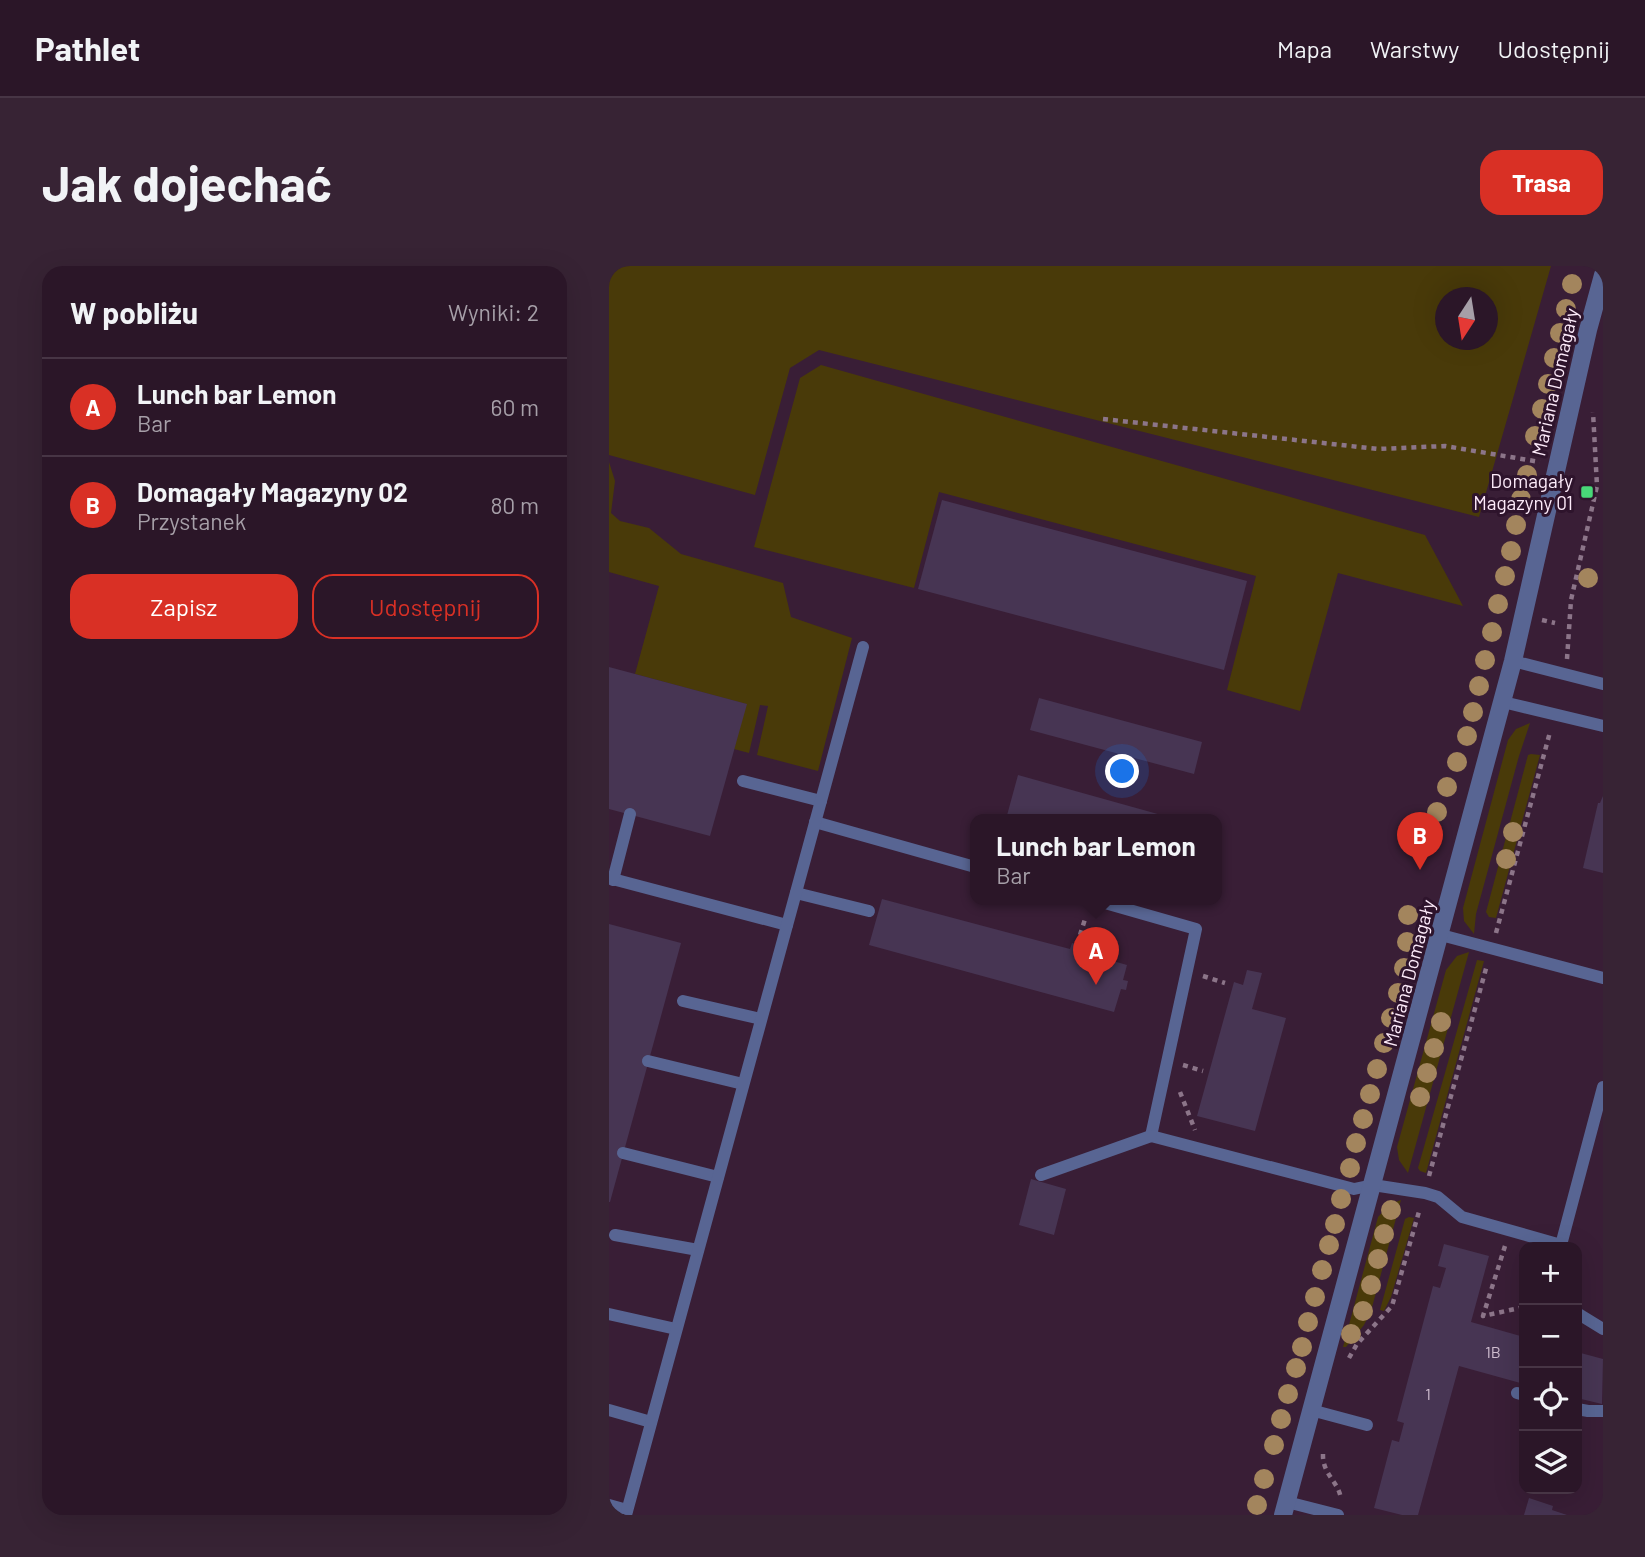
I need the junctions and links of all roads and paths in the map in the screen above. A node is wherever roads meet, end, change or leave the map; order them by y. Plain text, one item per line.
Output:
1 (1603, 275) edge
2 (1103, 419) dead end
3 (1593, 439) dead end
4 (1557, 466) junction
5 (863, 647) dead end
6 (1513, 661) junction
7 (1566, 663) dead end
8 (1603, 684) edge
9 (1503, 702) junction
10 (1552, 726) dead end
11 (1603, 726) edge
12 (743, 781) dead end
13 (821, 801) junction
14 (630, 814) dead end
15 (815, 822) junction
16 (970, 866) edge
17 (611, 879) edge
18 (796, 893) junction
19 (1112, 905) edge
20 (869, 911) dead end
21 (787, 926) junction
22 (1441, 935) junction
23 (1494, 942) dead end
24 (1490, 955) dead end
25 (1603, 978) edge
26 (683, 1001) dead end
27 (761, 1020) junction
28 (648, 1061) dead end
29 (1167, 1061) junction
30 (1203, 1071) dead end
31 (743, 1084) junction
32 (1603, 1087) edge
33 (1151, 1136) junction
34 (1203, 1150) junction
35 (623, 1153) dead end
36 (1041, 1175) dead end
37 (718, 1177) junction
38 (1427, 1182) dead end
39 (1373, 1185) junction
40 (1422, 1203) dead end
41 (1510, 1231) junction
42 (615, 1235) dead end
43 (1547, 1242) edge
44 (1562, 1242) edge
45 (698, 1250) junction
46 (1519, 1308) edge
47 (609, 1314) edge
48 (1582, 1316) edge
49 (1371, 1327) dead end
50 (676, 1329) junction
51 (1603, 1329) edge
52 (609, 1410) edge
53 (1311, 1410) junction
54 (1582, 1410) edge
55 (1603, 1411) edge
56 (651, 1422) junction
57 (1367, 1425) dead end
58 (1329, 1478) dead end
59 (609, 1505) edge
60 (1285, 1508) edge
61 (1339, 1510) edge
62 (626, 1512) edge

1 - 4 street, Mariana Domagały
2 - 4 path
3 - 7 path
4 - 6 street, Mariana Domagały
5 - 13 lane
6 - 8 lane
6 - 9 street, Mariana Domagały
9 - 11 lane
9 - 22 street, Mariana Domagały
10 - 23 path
12 - 13 lane
13 - 15 lane
14 - 17 lane
15 - 16 lane
15 - 18 lane
17 - 21 lane
18 - 20 lane
18 - 21 lane
19 - 29 lane
21 - 27 lane
22 - 25 lane
22 - 39 street, Mariana Domagały
24 - 38 path
26 - 27 lane
27 - 31 lane
28 - 31 lane
29 - 30 path
29 - 33 lane
29 - 34 path
31 - 37 lane
32 - 44 lane
33 - 34 lane
33 - 36 lane
34 - 39 lane
35 - 37 lane
37 - 45 lane
39 - 41 lane
39 - 53 street, Mariana Domagały
40 - 49 path
41 - 43 lane
41 - 46 path
42 - 45 lane
45 - 50 lane
47 - 50 lane
48 - 51 lane
50 - 56 lane
52 - 56 lane
53 - 57 lane
53 - 60 street, Mariana Domagały
54 - 55 lane
56 - 62 lane
58 - 61 path
59 - 62 lane
60 - 61 lane

